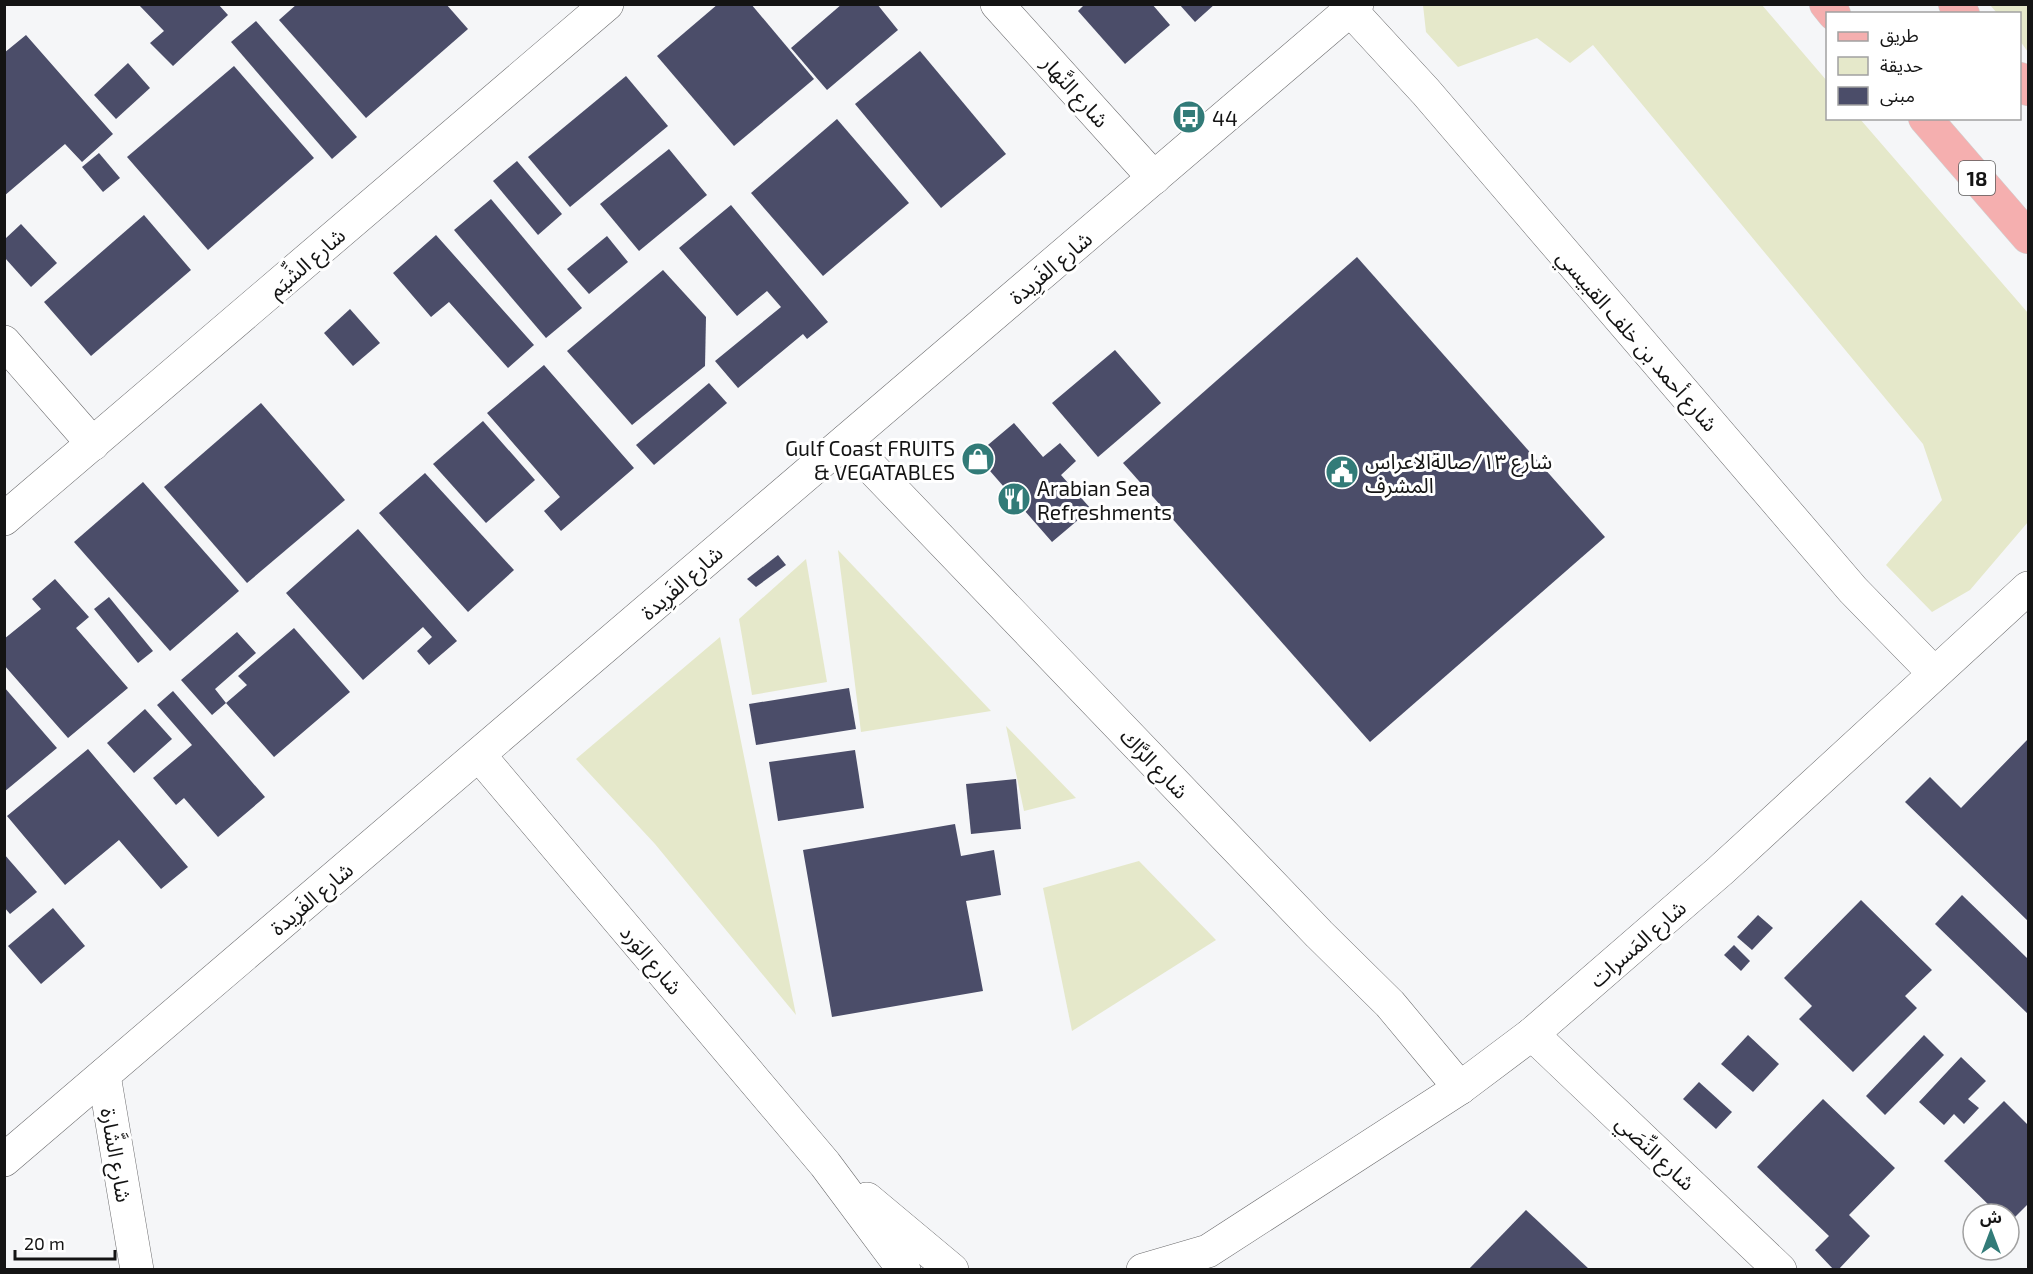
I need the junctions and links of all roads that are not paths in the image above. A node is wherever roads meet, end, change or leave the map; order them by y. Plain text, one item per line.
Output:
1 (607, 4) edge
2 (997, 4) edge
3 (1351, 6) edge
4 (1927, 120) edge
5 (1154, 178) junction
6 (2028, 237) edge
7 (4, 342) edge
8 (846, 441) junction
9 (93, 444) junction
10 (4, 519) edge
11 (2028, 588) edge
12 (1934, 673) junction
13 (479, 754) junction
14 (1532, 1034) junction
15 (104, 1075) junction
16 (1460, 1088) junction
17 (4, 1160) edge
18 (825, 1164) junction
19 (1200, 1260) edge
20 (137, 1269) edge
21 (904, 1269) edge
22 (952, 1269) edge
23 (1143, 1269) edge
24 (1780, 1269) edge

1 - 9 street, شارع الشِّيَم
2 - 5 street, شارع النَّهار
3 - 5 street, شارع الفَرِيدة
3 - 12 street, شارع أحمد بن خلف القبيسي
4 - 6 main road, 18
5 - 8 street, شارع الفَرِيدة
7 - 9 street
8 - 13 street, شارع الفَرِيدة
8 - 16 street, شارع الرَّاك
9 - 10 street, شارع الشِّيَم
11 - 12 street, شارع المَسرات
12 - 14 street, شارع المَسرات
13 - 15 street, شارع الفَرِيدة
13 - 18 street, شارع الوَرد
14 - 16 street, شارع المَسرات
14 - 24 street, شارع النِّصَي
15 - 17 street, شارع الفَرِيدة
15 - 20 street, شارع الشَّارة
16 - 19 street, شارع المَسرات
18 - 21 street, شارع الوَرد
18 - 22 street, شارع الوَرد
19 - 23 street, شارع المَسرات

